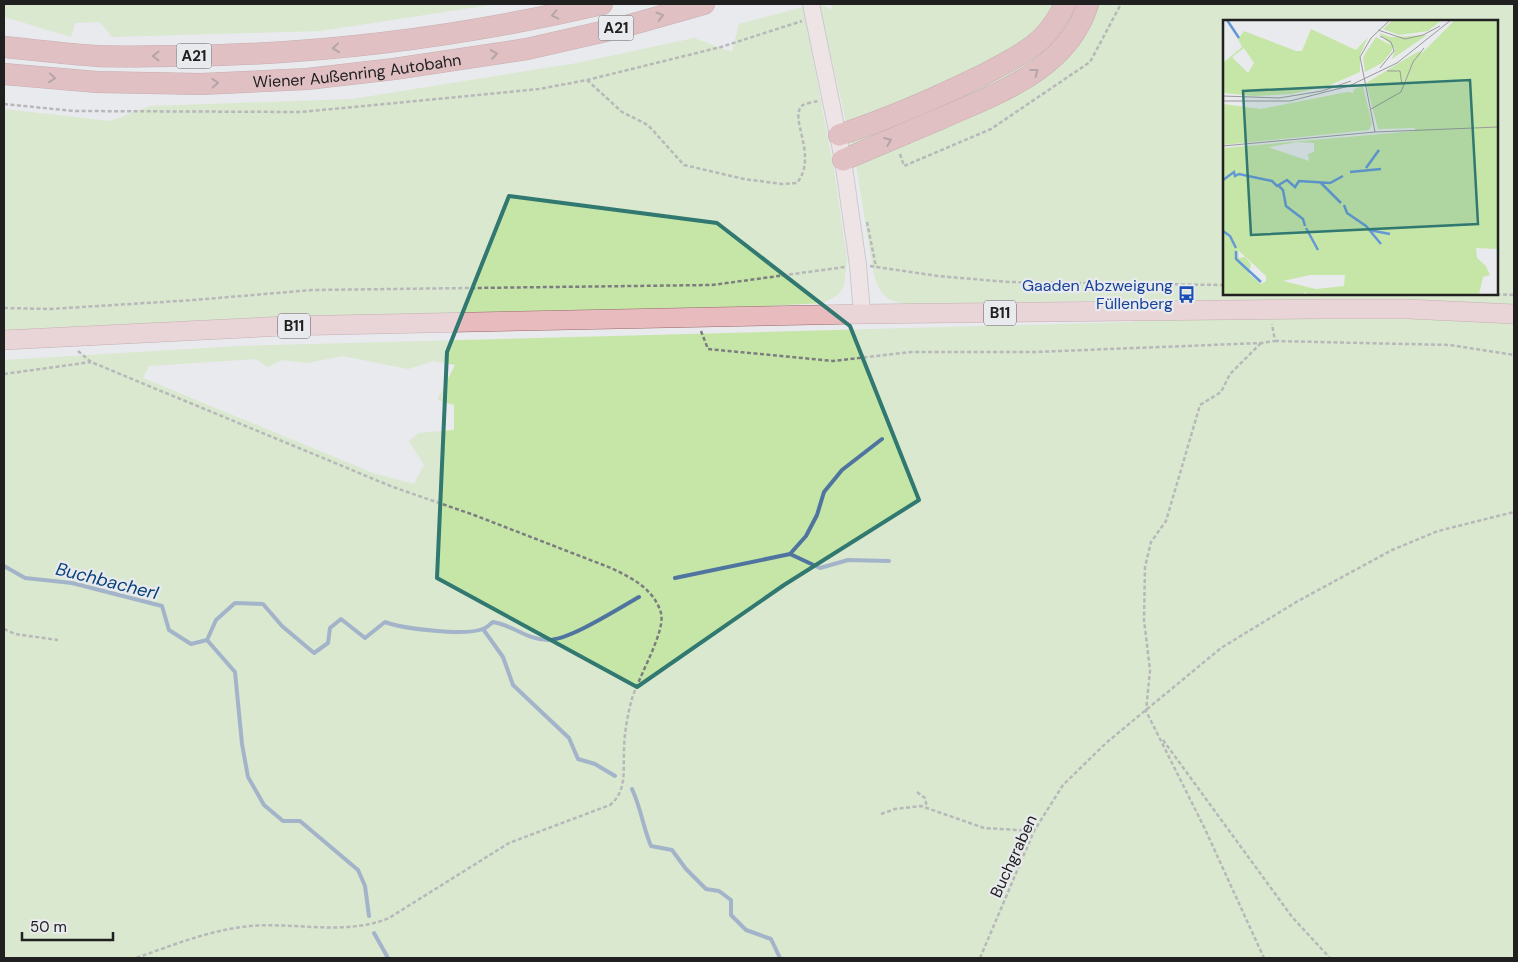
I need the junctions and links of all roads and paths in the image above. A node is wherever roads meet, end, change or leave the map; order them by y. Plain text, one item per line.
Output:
1 (602, 4) edge
2 (704, 4) edge
3 (1065, 4) edge
4 (1088, 4) edge
5 (1121, 4) edge
6 (812, 11) edge
7 (4, 47) edge
8 (4, 74) edge
9 (587, 80) junction
10 (829, 97) junction
11 (4, 104) edge
12 (838, 135) junction
13 (899, 153) dead end
14 (843, 160) junction
15 (867, 220) dead end
16 (858, 265) junction
17 (876, 267) junction
18 (1223, 285) edge
19 (1498, 294) edge
20 (1514, 295) edge
21 (4, 308) edge
22 (1270, 310) junction
23 (862, 314) junction
24 (1514, 314) edge
25 (698, 318) junction
26 (72, 336) junction
27 (4, 340) edge
28 (1275, 341) junction
29 (1261, 343) junction
30 (1514, 355) edge
31 (91, 362) junction
32 (4, 374) edge
33 (1514, 512) edge
34 (4, 629) edge
35 (58, 640) dead end
36 (1146, 711) junction
37 (1157, 733) junction
38 (917, 792) dead end
39 (927, 808) junction
40 (881, 814) dead end
41 (1034, 831) junction
42 (136, 958) edge
43 (980, 958) edge
44 (1264, 958) edge
45 (1330, 958) edge

1 -> 7 highway, Wiener Außenring Autobahn / A21
8 -> 2 highway, Wiener Außenring Autobahn / A21
3 - 12 highway
14 -> 4 highway
5 - 13 path
6 - 9 path
6 - 10 main road
9 - 10 path
9 - 11 path
10 - 12 main road
12 - 14 main road
14 - 16 main road
15 - 17 path
16 - 17 path
16 - 21 path
16 - 23 main road
17 - 18 path
19 - 20 path
22 - 23 main road, B11
22 - 24 main road, B11
22 - 28 path
23 - 25 main road, B11
25 - 26 main road, B11
25 - 29 path
26 - 27 main road, B11
26 - 31 path
28 - 29 path
28 - 30 path
29 - 36 path
31 - 32 path
31 - 42 path
33 - 36 path, Buchgraben
34 - 35 path
36 - 37 path
36 - 41 path, Buchgraben
37 - 44 path
37 - 45 path
38 - 39 path
39 - 40 path
39 - 41 path
41 - 43 path, Buchgraben

